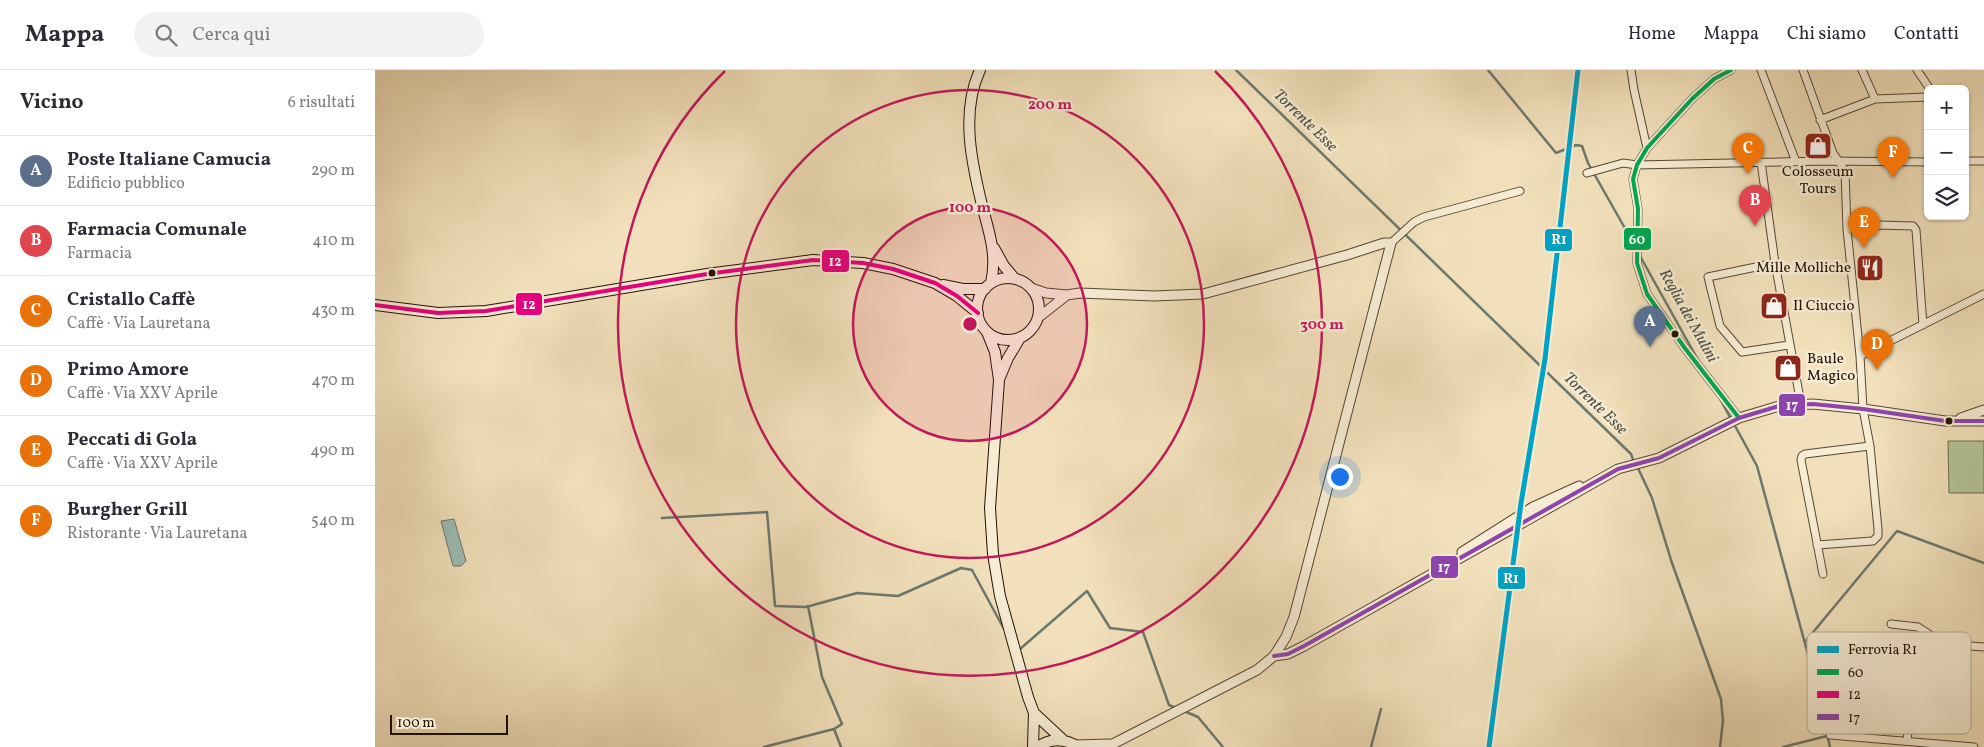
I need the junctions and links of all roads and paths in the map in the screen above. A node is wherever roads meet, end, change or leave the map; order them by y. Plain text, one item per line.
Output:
1 (980, 70) edge
2 (1631, 70) edge
3 (1731, 70) edge
4 (1761, 70) edge
5 (1803, 70) edge
6 (1862, 70) edge
7 (1917, 70) edge
8 (1927, 85) edge
9 (1924, 97) edge
10 (1875, 99) junction
11 (1820, 120) junction
12 (1647, 148) junction
13 (1969, 161) edge
14 (1984, 161) edge
15 (1761, 162) junction
16 (1796, 162) junction
17 (1839, 162) junction
18 (1924, 162) edge
19 (1637, 165) junction
20 (1587, 173) dead end
21 (1520, 191) dead end
22 (1847, 229) junction
23 (1394, 241) junction
24 (992, 245) junction
25 (1775, 263) junction
26 (1015, 279) junction
27 (935, 283) junction
28 (988, 286) junction
29 (1031, 288) junction
30 (1984, 294) edge
31 (1067, 295) junction
32 (375, 304) edge
33 (978, 313) junction
34 (1039, 317) junction
35 (1923, 325) junction
36 (987, 332) junction
37 (1020, 338) junction
38 (1789, 345) junction
39 (1860, 356) junction
40 (999, 380) junction
41 (1801, 404) junction
42 (1863, 409) junction
43 (1984, 410) edge
44 (1739, 418) junction
45 (1945, 421) junction
46 (1984, 421) edge
47 (1870, 446) junction
48 (1817, 545) junction
49 (1823, 574) dead end
50 (1891, 624) dead end
51 (1926, 632) edge
52 (1286, 637) junction
53 (1304, 646) junction
54 (1971, 646) edge
55 (1984, 647) edge
56 (1274, 656) junction
57 (1034, 713) junction
58 (1830, 734) dead end
59 (1908, 734) edge
60 (1063, 740) junction
61 (1907, 741) junction
62 (1077, 746) edge
63 (1108, 746) edge
64 (1033, 747) edge
65 (1038, 747) edge
66 (1974, 747) edge

1 - 24 main road
2 - 12 street
3 - 12 street
4 - 16 street
5 - 11 street
6 - 10 street
7 - 8 street
9 - 10 street
10 - 11 street
11 - 17 street
12 - 19 street
13 - 14 street
15 - 16 street
15 - 19 street
15 - 25 street
16 - 17 street
17 - 18 street
17 - 22 street
19 - 20 street
19 - 44 street
21 - 23 street
22 - 35 street
22 - 39 street
23 - 31 street
23 - 52 street
24 - 26 main road
24 - 28 main road
25 - 38 street
25 - 38 street
26 - 28 main road
26 - 29 main road
27 - 28 main road
27 - 32 main road
27 - 33 main road
28 - 33 main road
29 - 31 street
29 - 34 main road
30 - 35 street
31 - 34 street
33 - 36 main road
34 - 37 main road
35 - 39 street
36 - 37 main road
36 - 40 main road
37 - 40 main road
38 - 41 street
39 - 42 street
40 - 57 main road
41 - 42 street
41 - 44 street
42 - 45 street
42 - 47 street
43 - 45 street
44 - 53 street
45 - 46 street
47 - 48 street
47 - 48 street
48 - 49 street
50 - 51 street
52 - 53 street
52 - 56 street
53 - 56 street
54 - 55 street
56 - 63 street
57 - 60 main road
57 - 64 main road
58 - 61 street
59 - 61 street
60 - 62 main road
60 - 65 main road
61 - 66 street
62 - 63 street

